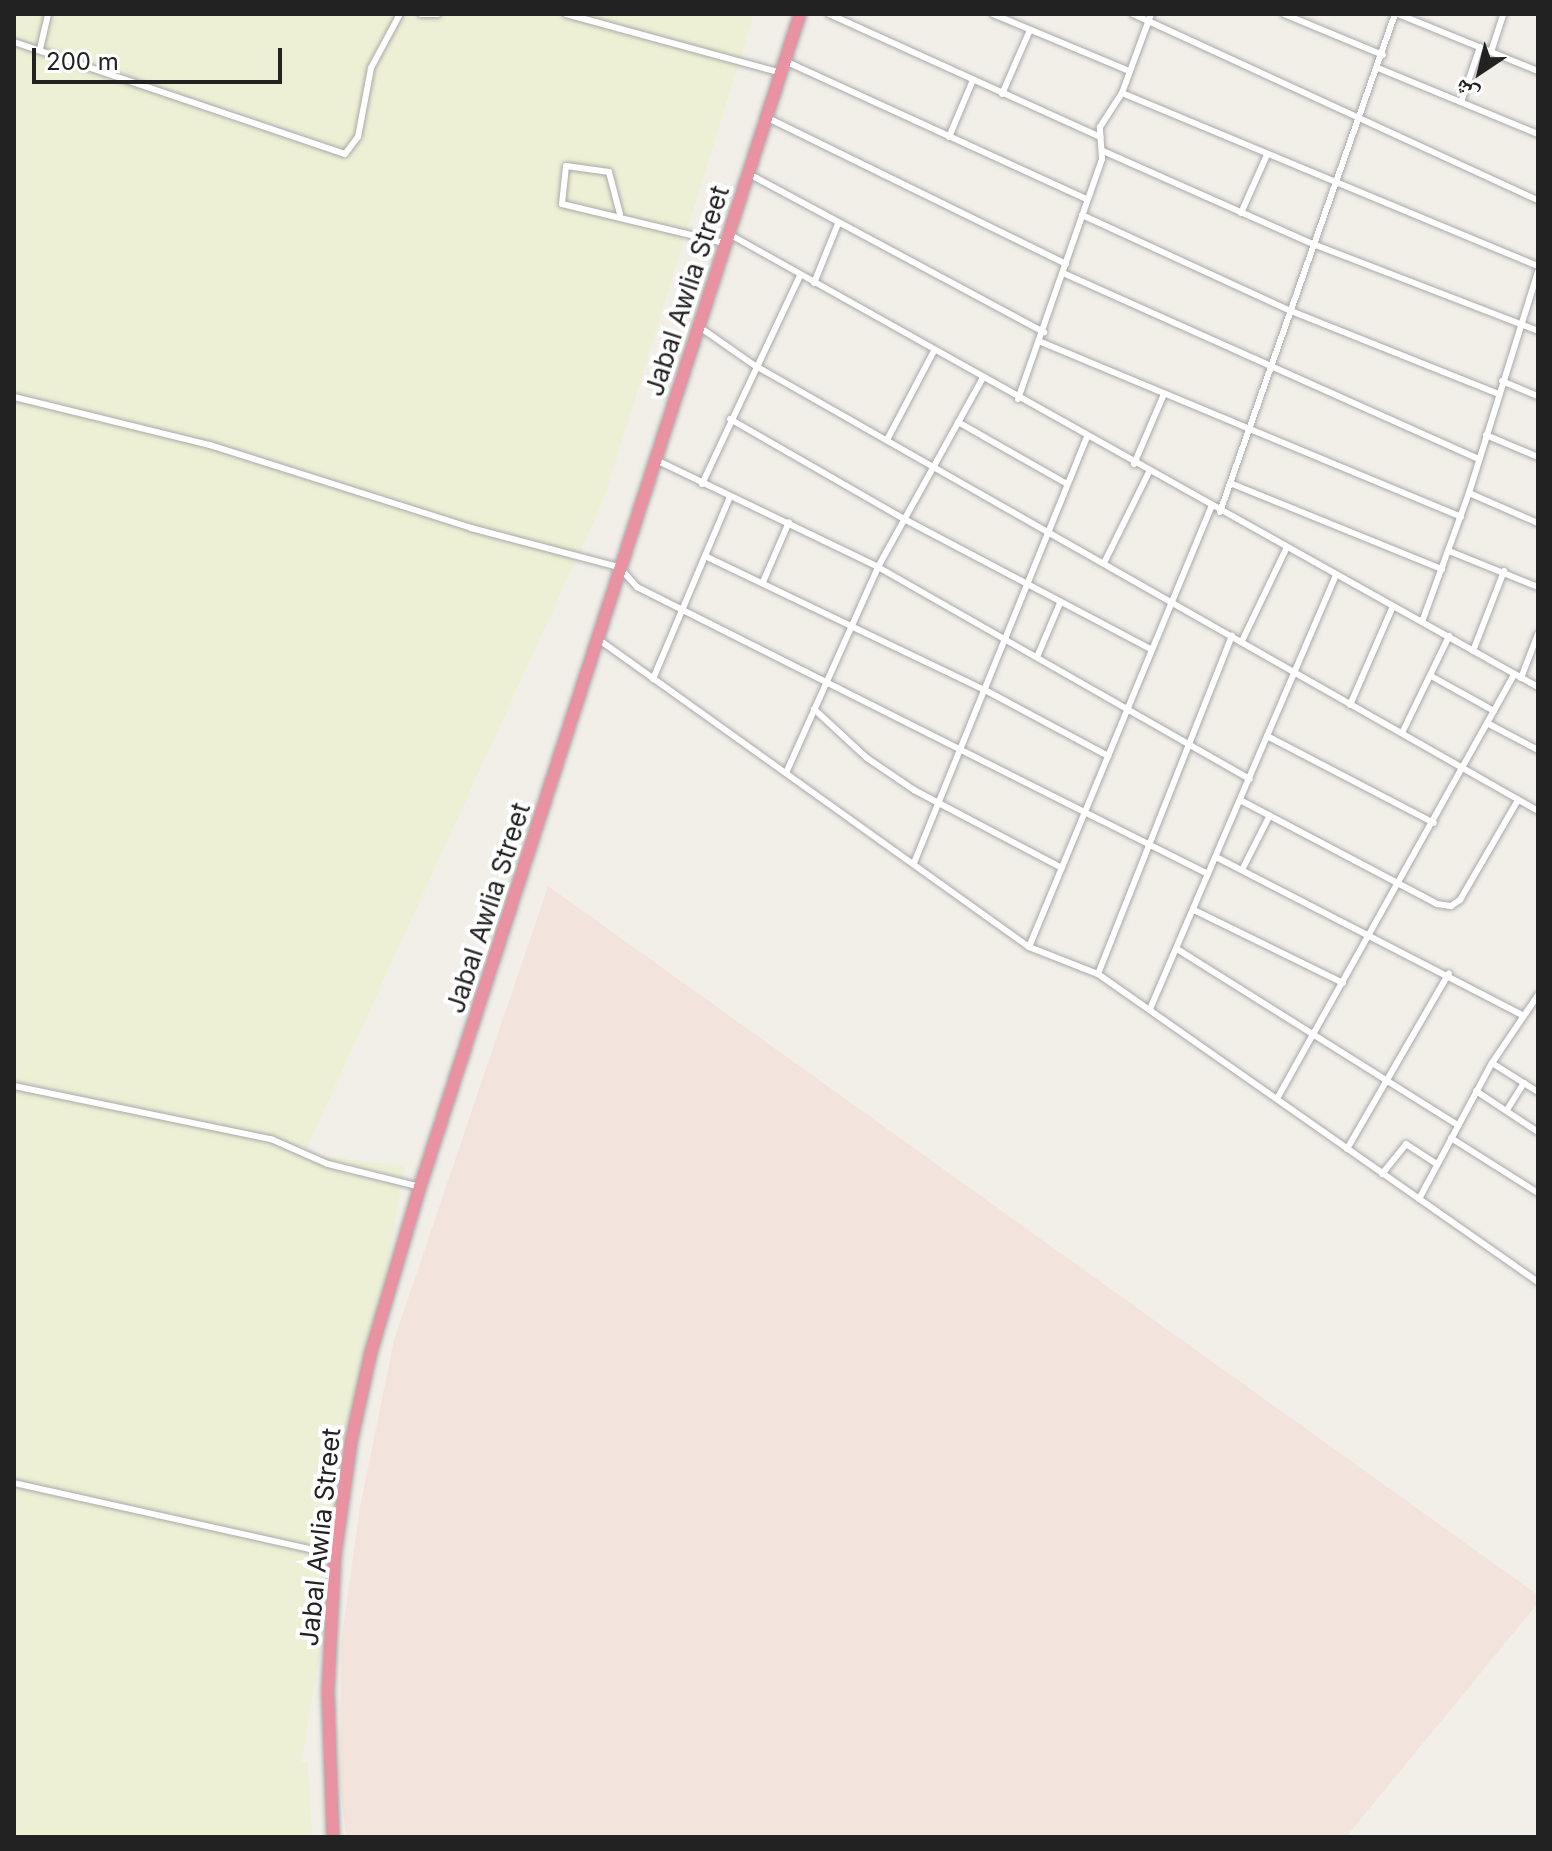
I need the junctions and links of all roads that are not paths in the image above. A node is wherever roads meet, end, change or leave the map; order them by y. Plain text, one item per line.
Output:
1 (48, 14) edge
2 (400, 14) edge
3 (421, 14) edge
4 (438, 14) edge
5 (566, 14) edge
6 (800, 14) edge
7 (829, 14) edge
8 (993, 14) edge
9 (1133, 14) edge
10 (1284, 14) edge
11 (1397, 14) edge
12 (1503, 14) edge
13 (1150, 18) edge
14 (1030, 30) junction
15 (14, 42) edge
16 (1480, 47) junction
17 (40, 49) junction
18 (1491, 52) junction
19 (1383, 55) junction
20 (783, 67) junction
21 (1378, 68) junction
22 (1129, 71) junction
23 (1538, 71) edge
24 (973, 80) junction
25 (1122, 93) junction
26 (1002, 94) junction
27 (1461, 102) junction
28 (767, 117) junction
29 (1360, 121) junction
30 (1538, 134) edge
31 (949, 137) junction
32 (1100, 137) junction
33 (1103, 151) junction
34 (1267, 155) junction
35 (749, 174) junction
36 (1336, 184) junction
37 (1087, 199) junction
38 (1538, 200) edge
39 (1241, 213) junction
40 (620, 214) junction
41 (1082, 215) junction
42 (838, 224) junction
43 (727, 239) junction
44 (1313, 244) junction
45 (1066, 264) junction
46 (1538, 268) edge
47 (1063, 273) junction
48 (800, 276) junction
49 (814, 283) junction
50 (1291, 311) junction
51 (1521, 325) junction
52 (698, 326) junction
53 (1538, 331) edge
54 (1044, 332) junction
55 (1041, 342) junction
56 (934, 351) junction
57 (754, 365) junction
58 (1273, 366) junction
59 (982, 379) junction
60 (1502, 381) junction
61 (1164, 394) junction
62 (1498, 394) junction
63 (1538, 396) edge
64 (14, 397) edge
65 (1018, 399) junction
66 (730, 419) junction
67 (958, 422) junction
68 (1249, 431) junction
69 (1486, 435) junction
70 (1087, 438) junction
71 (887, 440) junction
72 (1538, 457) edge
73 (654, 459) junction
74 (1479, 459) junction
75 (1134, 464) junction
76 (933, 466) junction
77 (1149, 472) junction
78 (1230, 483) junction
79 (702, 484) junction
80 (1067, 484) junction
81 (1469, 493) junction
82 (730, 497) junction
83 (1211, 507) junction
84 (1220, 512) junction
85 (1461, 517) junction
86 (904, 519) junction
87 (789, 522) junction
88 (1538, 523) edge
89 (1048, 532) junction
90 (1286, 549) junction
91 (1449, 551) junction
92 (707, 557) junction
93 (1104, 563) junction
94 (619, 567) junction
95 (878, 567) junction
96 (1442, 569) junction
97 (1504, 571) junction
98 (1336, 576) junction
99 (763, 582) junction
100 (1026, 586) junction
101 (1538, 587) edge
102 (1171, 601) junction
103 (1060, 603) junction
104 (1393, 606) junction
105 (684, 609) junction
106 (1422, 622) junction
107 (851, 624) junction
108 (1538, 634) edge
109 (1232, 636) junction
110 (1449, 636) junction
111 (598, 639) junction
112 (1005, 640) junction
113 (1242, 641) junction
114 (1152, 650) junction
115 (1473, 651) junction
116 (1037, 657) junction
117 (1295, 672) junction
118 (1431, 676) junction
119 (1517, 677) junction
120 (653, 679) junction
121 (826, 679) junction
122 (1538, 687) edge
123 (985, 690) junction
124 (1350, 705) junction
125 (1128, 707) junction
126 (814, 709) junction
127 (1494, 711) junction
128 (1487, 723) junction
129 (1402, 733) junction
130 (1267, 736) junction
131 (961, 746) junction
132 (1189, 747) junction
133 (1538, 750) edge
134 (1108, 756) junction
135 (1462, 767) junction
136 (786, 773) junction
137 (1250, 779) junction
138 (1240, 800) junction
139 (1518, 800) junction
140 (937, 801) junction
141 (1538, 811) edge
142 (1082, 814) junction
143 (1270, 815) junction
144 (1434, 823) junction
145 (1150, 848) junction
146 (1216, 857) junction
147 (914, 863) junction
148 (1062, 868) junction
149 (1243, 868) junction
150 (1208, 874) junction
151 (1402, 883) junction
152 (1194, 910) junction
153 (1372, 934) junction
154 (1029, 947) junction
155 (1177, 949) junction
156 (1449, 973) junction
157 (1098, 974) junction
158 (1343, 983) junction
159 (1538, 995) edge
160 (1150, 1009) junction
161 (1522, 1015) junction
162 (1312, 1038) junction
163 (1492, 1063) junction
164 (1388, 1082) junction
165 (1524, 1083) junction
166 (14, 1086) edge
167 (1476, 1091) junction
168 (1538, 1092) edge
169 (1278, 1097) junction
170 (1507, 1110) junction
171 (1458, 1125) junction
172 (1538, 1132) edge
173 (1451, 1138) junction
174 (1347, 1149) junction
175 (1437, 1164) junction
176 (1382, 1174) junction
177 (420, 1187) junction
178 (1538, 1193) edge
179 (1419, 1199) junction
180 (1538, 1282) edge
181 (14, 1483) edge
182 (335, 1555) junction
183 (333, 1837) edge

1 - 17 street
2 - 17 street
3 - 4 street
5 - 20 street
6 - 20 highway, Jabal Awlia Street
7 - 24 street
8 - 14 street
9 - 13 street
10 - 19 street
11 - 16 street
11 - 19 street
12 - 18 street
13 - 22 street
13 - 29 street
14 - 22 street
14 - 26 street
15 - 17 street
16 - 18 street
16 - 27 street
18 - 23 street
19 - 21 street
20 - 28 highway, Jabal Awlia Street
20 - 31 street
21 - 27 street
21 - 29 street
22 - 25 street
24 - 26 street
24 - 31 street
25 - 32 street
25 - 34 street
26 - 32 street
27 - 30 street
28 - 35 highway, Jabal Awlia Street
28 - 45 street
29 - 36 street
29 - 38 street
31 - 37 street
32 - 33 street
33 - 37 street
33 - 39 street
34 - 36 street
34 - 39 street
35 - 42 street
35 - 43 highway, Jabal Awlia Street
36 - 44 street
36 - 46 street
37 - 41 street
39 - 44 street
40 - 40 street
40 - 43 street
41 - 45 street
41 - 50 street
42 - 49 street
42 - 54 street
43 - 48 street
43 - 52 highway, Jabal Awlia Street
44 - 50 street
44 - 51 street
45 - 47 street
46 - 51 street
47 - 54 street
47 - 58 street
48 - 49 street
48 - 57 street
49 - 56 street
50 - 58 street
50 - 62 street
51 - 53 street
51 - 60 street
52 - 57 street
52 - 73 highway, Jabal Awlia Street
54 - 55 street
55 - 61 street
55 - 65 street
56 - 59 street
56 - 71 street
57 - 66 street
57 - 71 street
58 - 68 street
58 - 74 street
59 - 65 street
59 - 67 street
60 - 62 street
60 - 63 street
61 - 68 street
61 - 75 street
62 - 69 street
64 - 94 street
65 - 70 street
66 - 79 street
66 - 86 street
67 - 76 street
67 - 80 street
68 - 78 street
68 - 85 street
69 - 72 street
69 - 74 street
70 - 75 street
70 - 80 street
71 - 76 street
73 - 79 street
73 - 94 highway, Jabal Awlia Street
74 - 81 street
75 - 77 street
76 - 86 street
76 - 89 street
77 - 83 street
77 - 93 street
78 - 84 street
78 - 96 street
79 - 82 street
80 - 89 street
81 - 85 street
81 - 88 street
82 - 87 street
82 - 92 street
83 - 84 street
83 - 102 street
84 - 90 street
85 - 91 street
86 - 95 street
86 - 100 street
87 - 95 street
87 - 99 street
89 - 93 street
89 - 100 street
90 - 98 street
90 - 113 street
91 - 96 street
91 - 97 street
92 - 99 street
92 - 105 street
93 - 102 street
94 - 105 street
94 - 111 highway, Jabal Awlia Street
95 - 107 street
95 - 112 street
96 - 106 street
97 - 101 street
97 - 115 street
98 - 104 street
98 - 117 street
99 - 107 street
100 - 103 street
100 - 112 street
102 - 109 street
102 - 114 street
103 - 114 street
103 - 116 street
104 - 106 street
104 - 124 street
105 - 120 street
105 - 121 street
106 - 110 street
107 - 121 street
107 - 123 street
108 - 119 street
109 - 113 street
109 - 132 street
110 - 115 street
110 - 118 street
111 - 120 street
111 - 177 highway, Jabal Awlia Street
112 - 116 street
112 - 123 street
113 - 117 street
114 - 125 street
115 - 119 street
116 - 125 street
117 - 124 street
117 - 130 street
118 - 127 street
118 - 129 street
119 - 122 street
119 - 127 street
120 - 136 street
121 - 126 street
121 - 131 street
123 - 131 street
123 - 134 street
124 - 129 street
125 - 132 street
125 - 134 street
126 - 136 street
126 - 140 street
127 - 128 street
128 - 133 street
128 - 135 street
129 - 135 street
130 - 137 street
130 - 144 street
131 - 140 street
131 - 142 street
132 - 137 street
132 - 145 street
134 - 142 street
135 - 139 street
135 - 144 street
136 - 147 street
137 - 138 street
138 - 143 street
138 - 146 street
139 - 141 street
139 - 151 street
140 - 147 street
140 - 148 street
142 - 145 street
142 - 148 street
143 - 149 street
143 - 151 street
144 - 151 street
145 - 150 street
145 - 157 street
146 - 149 street
146 - 150 street
147 - 154 street
148 - 154 street
149 - 153 street
150 - 152 street
151 - 153 street
152 - 155 street
152 - 158 street
153 - 156 street
153 - 158 street
154 - 157 street
155 - 160 street
155 - 162 street
156 - 161 street
156 - 164 street
157 - 160 street
158 - 162 street
159 - 161 street
160 - 169 street
161 - 163 street
162 - 164 street
162 - 169 street
163 - 165 street
163 - 167 street
164 - 171 street
164 - 174 street
165 - 168 street
165 - 170 street
166 - 177 street
167 - 170 street
167 - 171 street
169 - 174 street
170 - 172 street
171 - 173 street
173 - 175 street
173 - 178 street
174 - 176 street
175 - 176 street
175 - 179 street
176 - 179 street
177 - 182 highway, Jabal Awlia Street
179 - 180 street
181 - 182 street
182 - 183 highway, Jabal Awlia Street

